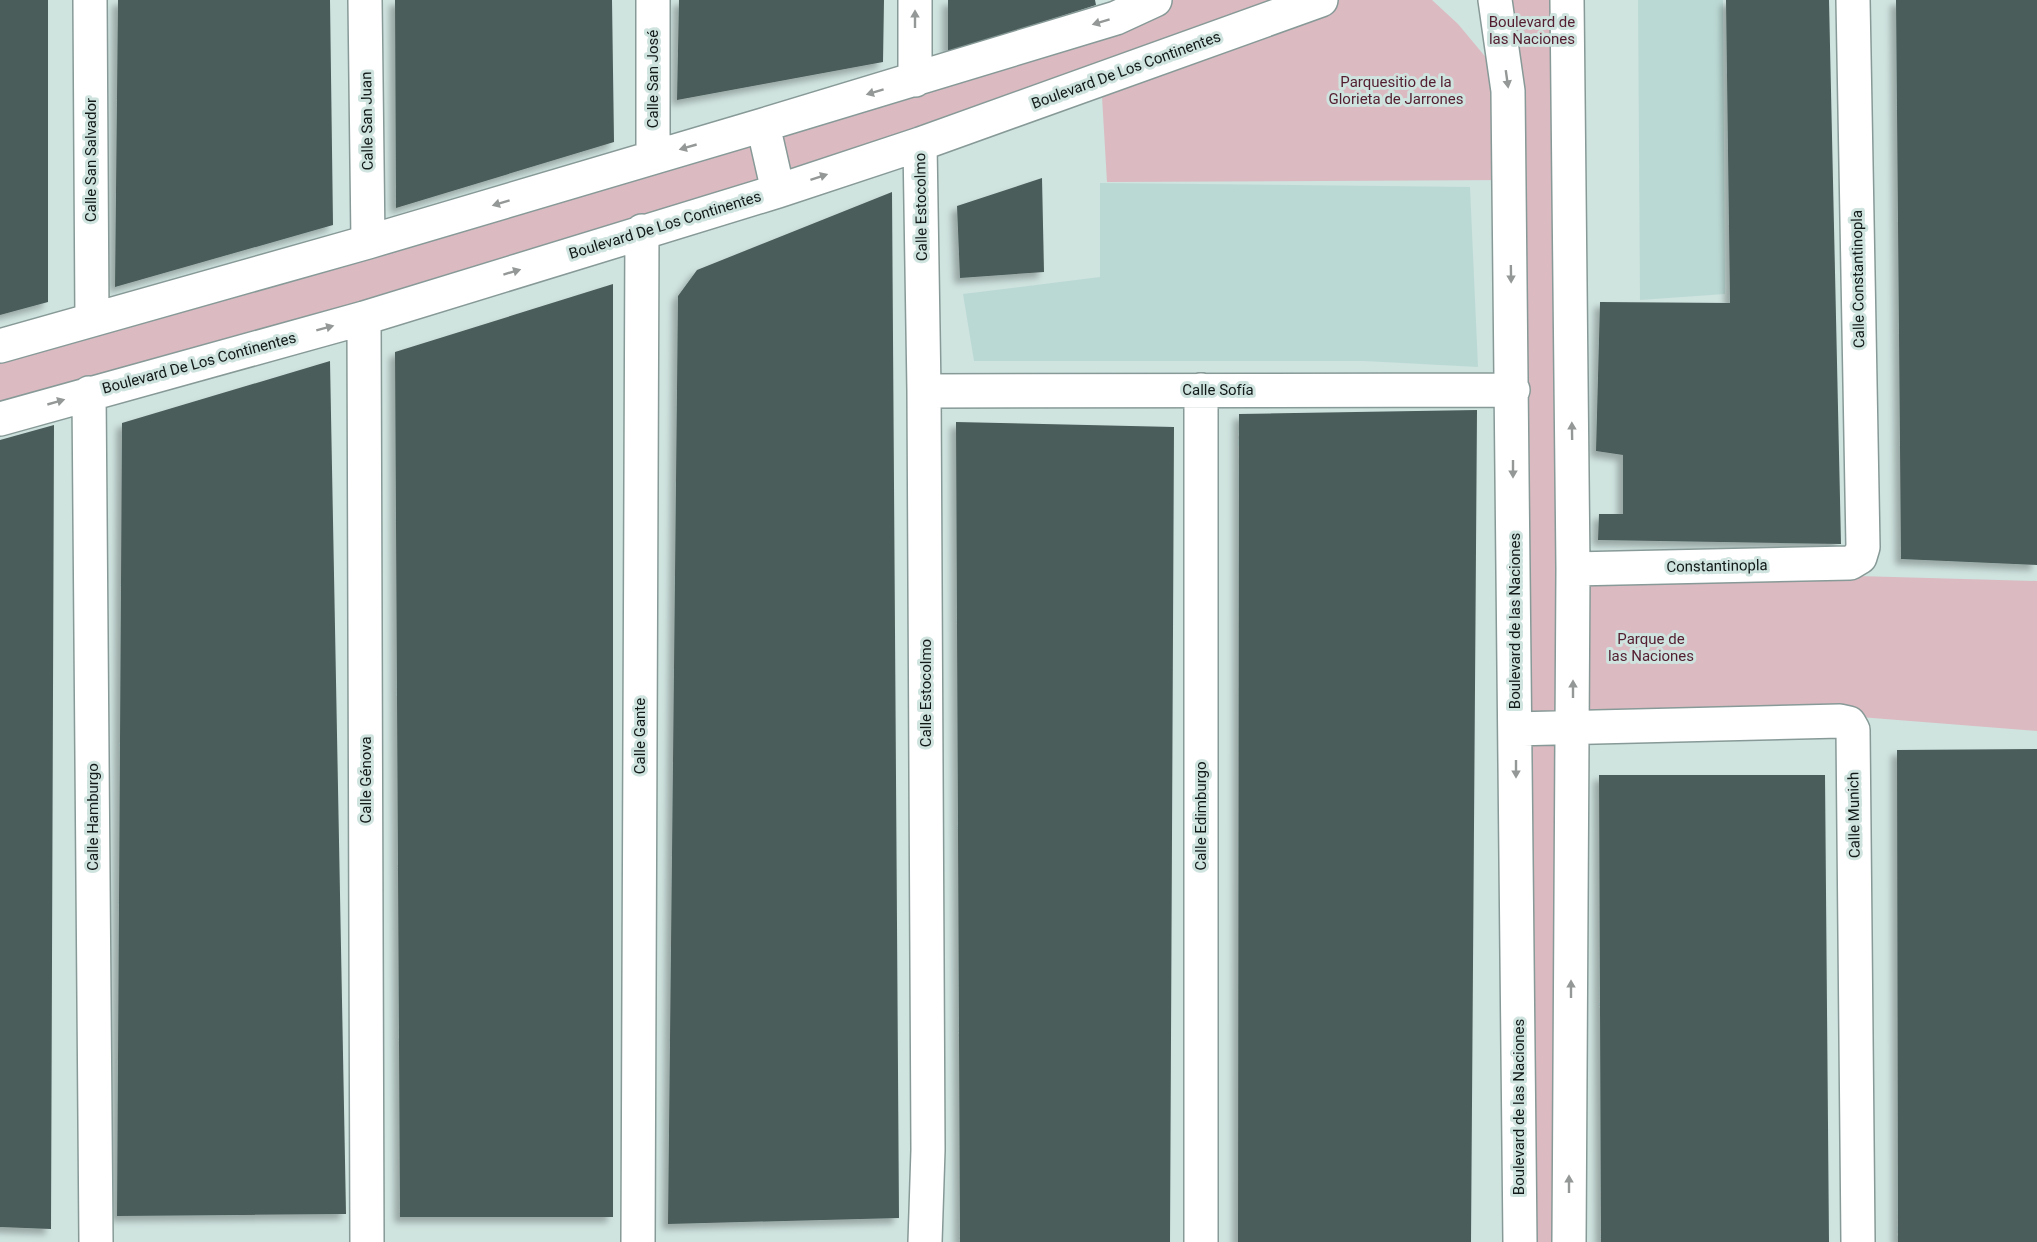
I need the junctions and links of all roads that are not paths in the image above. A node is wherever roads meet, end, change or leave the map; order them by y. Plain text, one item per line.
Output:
1 (90, 0) edge
2 (365, 0) edge
3 (653, 0) edge
4 (915, 0) edge
5 (1155, 0) edge
6 (1321, 0) edge
7 (1495, 0) edge
8 (1567, 0) edge
9 (1853, 0) edge
10 (915, 80) junction
11 (763, 125) junction
12 (920, 144) junction
13 (653, 157) junction
14 (778, 191) junction
15 (642, 231) junction
16 (368, 242) junction
17 (364, 318) junction
18 (92, 320) junction
19 (0, 346) edge
20 (1201, 390) junction
21 (1513, 390) junction
22 (924, 391) junction
23 (89, 393) junction
24 (0, 419) edge
25 (1860, 557) joint
26 (1573, 568) junction
27 (1572, 728) junction
28 (1515, 729) junction
29 (96, 1242) edge
30 (367, 1242) edge
31 (638, 1242) edge
32 (925, 1242) edge
33 (1201, 1242) edge
34 (1520, 1242) edge
35 (1569, 1242) edge
36 (1858, 1242) edge

1 - 18 street, Calle San Salvador
2 - 16 street, Calle San Juan
3 - 13 street, Calle San José
10 -> 4 street
5 -> 10 street
6 - 12 street, Boulevard De Los Continentes
7 -> 21 street, Boulevard de las Naciones
26 -> 8 street
9 - 25 street, Calle Constantinopla
10 -> 11 street
11 -> 13 street
11 - 14 street
14 -> 12 street, Boulevard De Los Continentes
12 - 22 street, Calle Estocolmo
13 -> 16 street
14 - 15 street, Boulevard De Los Continentes
17 -> 15 street, Boulevard De Los Continentes
15 - 31 street, Calle Gante
16 - 18 street
23 -> 17 street, Boulevard De Los Continentes
17 - 30 street, Calle Génova
18 - 19 street
20 - 21 street, Calle Sofía
20 - 22 street, Calle Sofía
20 - 33 street, Calle Edimburgo
21 -> 28 street, Boulevard de las Naciones
22 - 32 street, Calle Estocolmo
24 -> 23 street, Boulevard De Los Continentes
23 - 29 street, Calle Hamburgo
25 - 26 street, Constantinopla
27 -> 26 street
27 - 28 street, Calle Munich
35 -> 27 street
27 - 36 street, Calle Munich
28 -> 34 street, Boulevard de las Naciones

